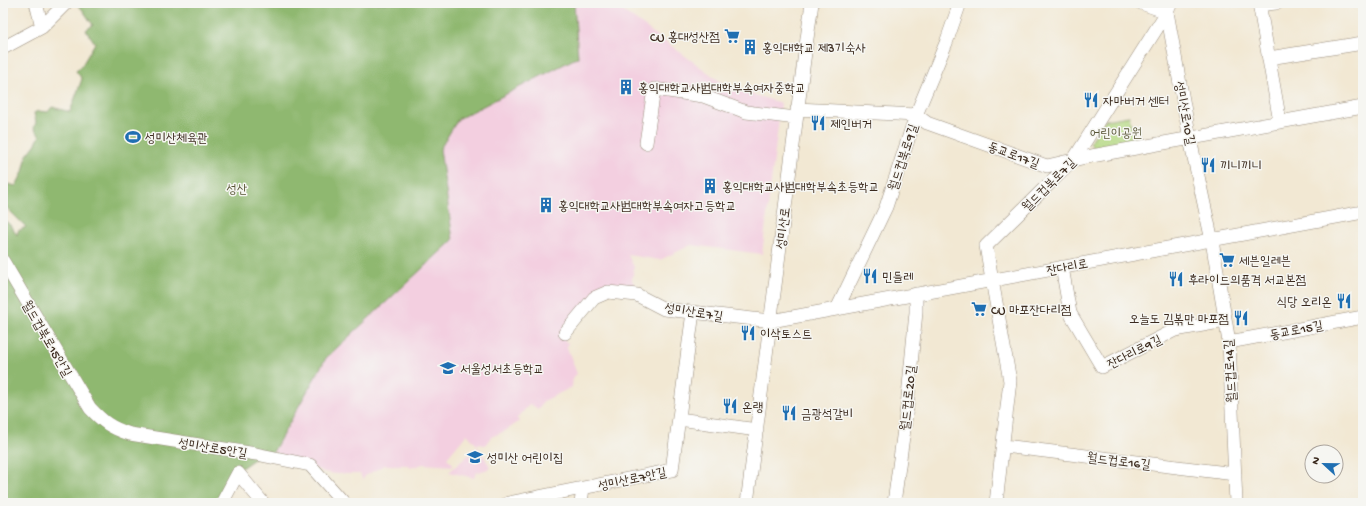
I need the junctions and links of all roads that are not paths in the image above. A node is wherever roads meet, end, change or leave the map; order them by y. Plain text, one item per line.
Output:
1 (36, 3) edge
2 (66, 3) edge
3 (812, 3) edge
4 (960, 3) edge
5 (1141, 3) edge
6 (1276, 3) edge
7 (1259, 4) edge
8 (1169, 7) edge
9 (42, 28) junction
10 (1363, 43) edge
11 (3, 48) edge
12 (1269, 58) junction
13 (1363, 107) edge
14 (797, 113) junction
15 (916, 115) junction
16 (1280, 122) junction
17 (1190, 139) junction
18 (646, 143) dead end
19 (1074, 159) junction
20 (1363, 212) edge
21 (1212, 241) junction
22 (3, 261) edge
23 (1062, 267) junction
24 (992, 280) junction
25 (916, 294) junction
26 (837, 309) junction
27 (693, 312) junction
28 (1363, 317) edge
29 (771, 321) junction
30 (1225, 321) junction
31 (564, 333) dead end
32 (1229, 342) junction
33 (81, 394) joint
34 (679, 419) junction
35 (757, 430) junction
36 (1004, 446) junction
37 (1235, 474) junction
38 (583, 488) junction
39 (222, 503) edge
40 (263, 503) edge
41 (344, 503) edge
42 (508, 503) edge
43 (581, 503) edge
44 (747, 503) edge
45 (894, 503) edge
46 (996, 503) edge
47 (1236, 503) edge

1 - 9 street
2 - 9 street
3 - 14 street, 성미산로
4 - 15 street, 월드컵북로9길
5 - 8 street
6 - 7 street
7 - 12 street
8 - 17 street, 성미산로10길
8 - 19 street, 월드컵북로7길
9 - 11 street
10 - 12 street
12 - 16 street
13 - 16 street, 동교로17길
14 - 15 street, 동교로17길
14 - 18 street, 동교로17길
14 - 29 street, 성미산로
15 - 19 street, 동교로17길
15 - 26 street, 월드컵북로9길
16 - 17 street, 동교로17길
17 - 19 street, 동교로17길
17 - 21 street, 성미산로10길
19 - 24 street, 월드컵북로7길
20 - 21 street, 잔다리로
21 - 23 street, 잔다리로
21 - 30 street, 월드컵로14길
22 - 33 street, 월드컵북로15안길
23 - 24 street, 잔다리로
23 - 30 street, 잔다리로9길
24 - 25 street, 잔다리로
24 - 36 street
25 - 26 street, 잔다리로
25 - 45 street, 월드컵로20길
26 - 29 street, 잔다리로
27 - 29 street, 성미산로7길
27 - 31 street, 성미산로7길
27 - 34 street, 성미산로7안길
28 - 32 street, 동교로15길
29 - 35 street, 성미산로
30 - 32 street, 월드컵로14길
32 - 37 street, 월드컵로14길
33 - 41 street, 성미산로5안길
34 - 35 street
34 - 38 street, 성미산로7안길
35 - 44 street, 성미산로
36 - 37 street, 월드컵로16길
36 - 46 street
37 - 47 street, 월드컵로14길
38 - 42 street, 성미산로7안길
38 - 43 street
39 - 40 street

